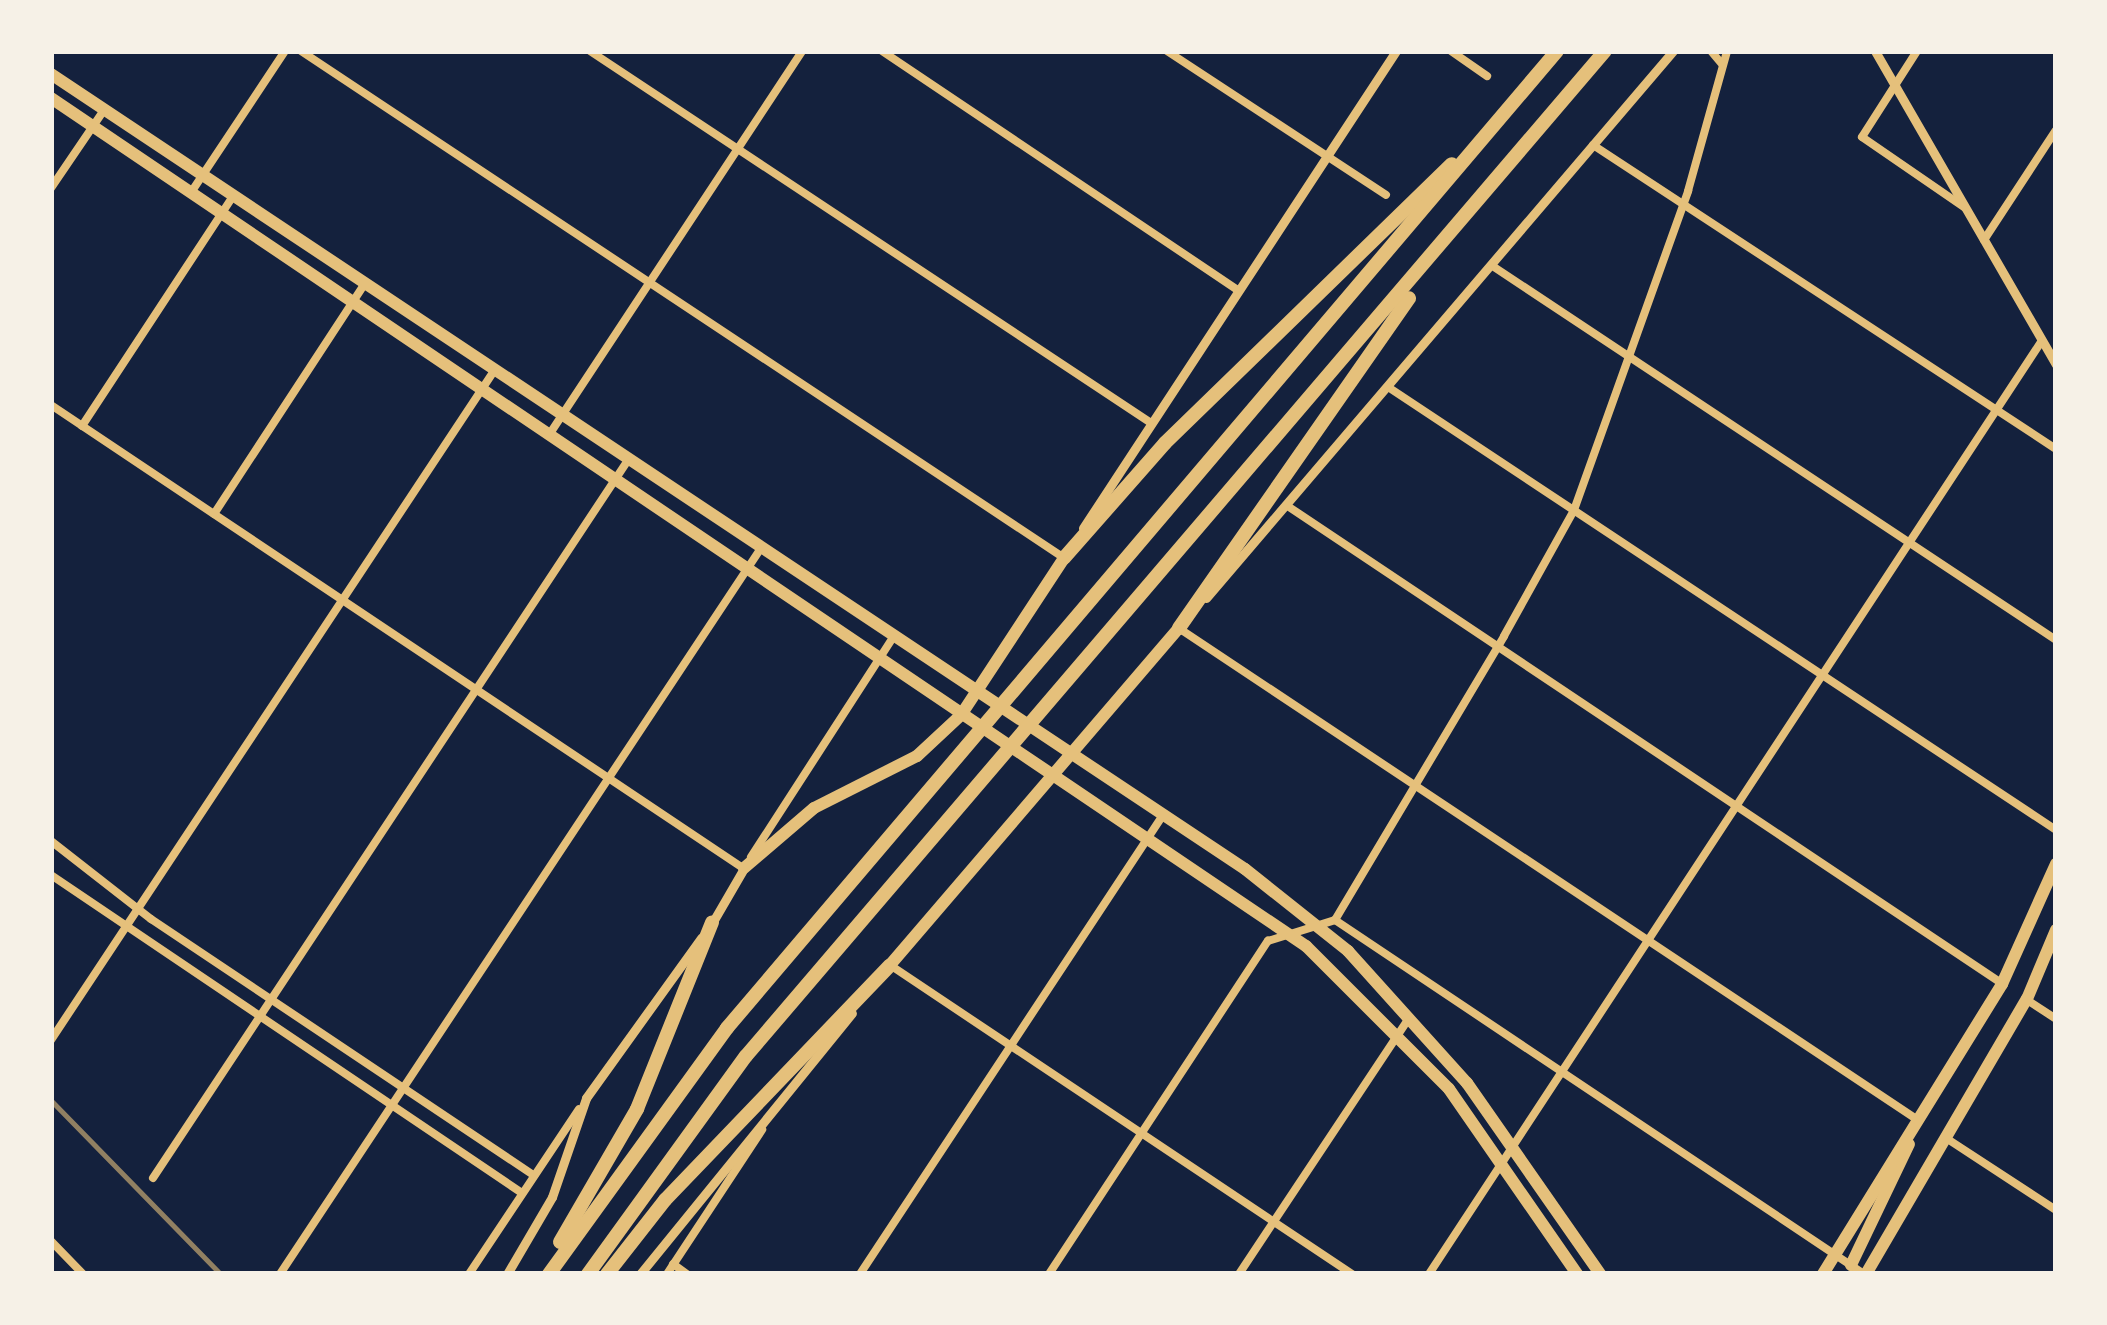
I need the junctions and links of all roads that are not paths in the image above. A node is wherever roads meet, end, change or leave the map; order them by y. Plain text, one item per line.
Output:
1 (285, 51) edge
2 (301, 51) edge
3 (590, 51) edge
4 (802, 51) edge
5 (882, 51) edge
6 (1167, 51) edge
7 (1396, 51) edge
8 (1450, 51) edge
9 (1558, 51) edge
10 (1605, 51) edge
11 (1673, 51) edge
12 (1712, 51) edge
13 (1727, 51) edge
14 (1875, 51) edge
15 (1917, 51) edge
16 (1724, 65) junction
17 (51, 74) edge
18 (1486, 76) dead end
19 (1894, 85) junction
20 (1523, 91) junction
21 (51, 98) edge
22 (104, 110) junction
23 (93, 126) junction
24 (2056, 130) edge
25 (1593, 146) junction
26 (737, 148) junction
27 (1327, 156) junction
28 (201, 177) junction
29 (51, 188) edge
30 (191, 193) junction
31 (1386, 195) dead end
32 (232, 197) junction
33 (1681, 202) junction
34 (1964, 207) junction
35 (222, 214) junction
36 (1458, 228) junction
37 (1984, 240) junction
38 (1494, 267) junction
39 (650, 282) junction
40 (364, 285) junction
41 (1239, 291) junction
42 (353, 302) junction
43 (2041, 342) junction
44 (1630, 358) junction
45 (2056, 364) edge
46 (494, 371) junction
47 (1390, 389) junction
48 (482, 390) junction
49 (51, 405) edge
50 (1996, 412) junction
51 (561, 416) junction
52 (1151, 423) junction
53 (82, 426) junction
54 (549, 435) junction
55 (2056, 449) edge
56 (628, 460) junction
57 (616, 480) junction
58 (1289, 507) junction
59 (1574, 510) junction
60 (214, 514) junction
61 (1909, 542) junction
62 (761, 548) junction
63 (1064, 558) junction
64 (747, 569) junction
65 (340, 603) junction
66 (1178, 628) junction
67 (894, 637) junction
68 (2056, 640) edge
69 (1497, 650) junction
70 (880, 659) junction
71 (1822, 675) junction
72 (478, 691) junction
73 (977, 691) junction
74 (967, 718) junction
75 (1069, 760) junction
76 (1054, 776) junction
77 (608, 781) junction
78 (1417, 787) junction
79 (1735, 807) junction
80 (1163, 814) junction
81 (2056, 830) edge
82 (1148, 838) junction
83 (51, 841) edge
84 (2056, 864) edge
85 (744, 868) junction
86 (51, 874) edge
87 (138, 909) junction
88 (1336, 920) junction
89 (712, 922) junction
90 (1319, 928) junction
91 (124, 929) junction
92 (2056, 930) edge
93 (1290, 935) junction
94 (1648, 939) junction
95 (890, 965) junction
96 (2002, 984) junction
97 (2027, 999) junction
98 (272, 1000) junction
99 (260, 1018) junction
100 (1408, 1018) junction
101 (2056, 1019) edge
102 (1398, 1035) junction
103 (51, 1040) edge
104 (1010, 1047) junction
105 (1561, 1071) junction
106 (403, 1087) junction
107 (586, 1098) junction
108 (391, 1105) junction
109 (1918, 1120) junction
110 (767, 1121) junction
111 (1141, 1134) junction
112 (1949, 1140) junction
113 (1513, 1145) junction
114 (1503, 1161) junction
115 (534, 1175) junction
116 (153, 1178) dead end
117 (522, 1193) junction
118 (2056, 1210) edge
119 (1274, 1222) junction
120 (51, 1241) edge
121 (673, 1264) junction
122 (1843, 1264) edge
123 (83, 1274) edge
124 (280, 1274) edge
125 (469, 1274) edge
126 (507, 1274) edge
127 (545, 1274) edge
128 (588, 1274) edge
129 (607, 1274) edge
130 (640, 1274) edge
131 (667, 1274) edge
132 (687, 1274) edge
133 (860, 1274) edge
134 (1049, 1274) edge
135 (1239, 1274) edge
136 (1352, 1274) edge
137 (1429, 1274) edge
138 (1577, 1274) edge
139 (1600, 1274) edge
140 (1823, 1274) edge
141 (1865, 1274) edge

1 - 28 street
2 - 39 street
3 - 26 street
4 - 26 street
5 - 41 street
6 - 27 street
7 - 27 street
8 - 18 street
9 - 20 highway
10 - 36 highway
11 - 25 street
12 - 16 street
13 - 16 street
14 - 19 street
15 - 19 street
16 - 33 street
17 - 22 main road
19 - 34 street
19 - 34 street
20 - 63 highway
20 - 127 highway
21 - 23 main road
22 - 23 street
22 - 28 main road
23 - 29 street
23 - 30 main road
24 - 37 street
25 - 33 street
25 - 38 street
26 - 39 street
26 - 52 street
27 - 31 street
27 - 41 street
28 - 30 street
28 - 32 main road
30 - 35 main road
32 - 35 street
32 - 40 main road
33 - 44 street
33 - 50 street
34 - 37 street
35 - 42 main road
35 - 53 street
36 - 66 highway
36 - 128 highway
37 - 43 street
38 - 44 street
38 - 47 street
39 - 51 street
39 - 63 street
40 - 42 street
40 - 46 main road
41 - 52 street
42 - 48 main road
42 - 60 street
43 - 45 street
43 - 50 street
44 - 59 street
44 - 61 street
46 - 48 street
46 - 51 main road
47 - 58 street
47 - 59 street
48 - 54 main road
48 - 65 street
49 - 53 street
50 - 55 street
50 - 61 street
51 - 54 street
51 - 56 main road
52 - 63 street
53 - 60 street
54 - 57 main road
56 - 57 street
56 - 62 main road
57 - 64 main road
57 - 72 street
58 - 66 street
58 - 69 street
59 - 69 street
59 - 71 street
60 - 65 street
61 - 68 street
61 - 71 street
62 - 64 street
62 - 67 main road
63 - 73 main road
64 - 70 main road
64 - 77 street
65 - 72 street
65 - 87 street
66 - 75 main road
66 - 78 street
67 - 70 street
67 - 73 main road
69 - 78 street
69 - 79 street
70 - 74 main road
70 - 85 street
71 - 79 street
71 - 81 street
72 - 77 street
72 - 98 street
73 - 74 main road
73 - 75 main road
74 - 76 main road
74 - 85 main road
75 - 76 main road
75 - 80 main road
76 - 82 main road
76 - 95 main road
77 - 85 street
77 - 106 street
78 - 88 street
78 - 94 street
79 - 94 street
79 - 96 street
80 - 82 street
80 - 90 main road
82 - 93 main road
82 - 104 street
83 - 87 street
84 - 96 main road
85 - 89 street
86 - 91 street
87 - 91 street
87 - 98 street
88 - 90 street
88 - 105 street
89 - 107 street
89 - 127 highway
90 - 93 street
90 - 100 main road
91 - 99 street
91 - 103 street
92 - 97 main road
93 - 102 main road
93 - 111 street
94 - 105 street
94 - 109 street
95 - 104 street
95 - 110 street
95 - 129 highway
96 - 109 main road
97 - 101 street
97 - 112 main road
98 - 99 street
98 - 106 street
99 - 108 street
99 - 116 street
100 - 102 street
100 - 113 main road
102 - 114 main road
102 - 119 street
104 - 111 street
104 - 133 street
105 - 113 street
105 - 122 street
106 - 108 street
106 - 115 street
107 - 115 street
107 - 126 street
108 - 117 street
108 - 124 street
109 - 122 main road
110 - 121 street
110 - 130 street
111 - 119 street
111 - 134 street
112 - 118 street
112 - 141 main road
113 - 114 street
113 - 139 main road
114 - 137 street
114 - 138 main road
115 - 117 street
117 - 125 street
119 - 135 street
119 - 136 street
120 - 123 street
121 - 131 street
121 - 132 street
122 - 140 main road
122 - 141 street

